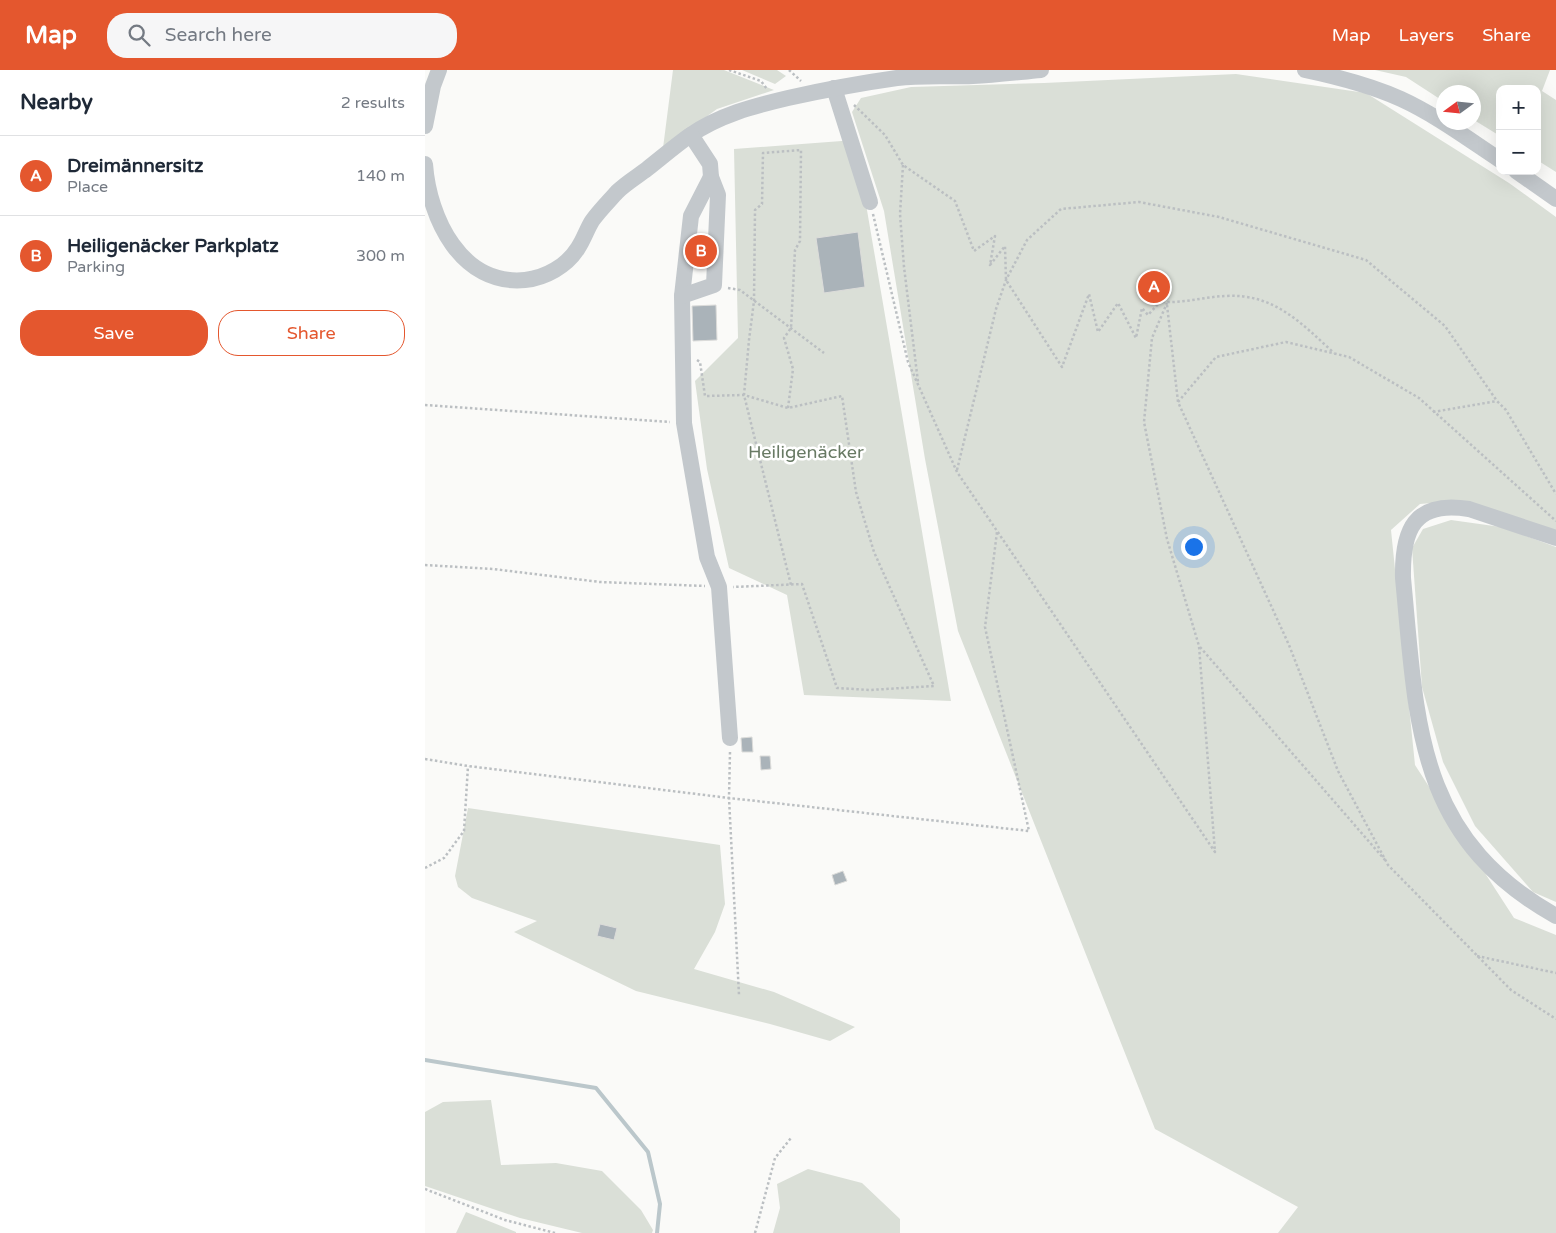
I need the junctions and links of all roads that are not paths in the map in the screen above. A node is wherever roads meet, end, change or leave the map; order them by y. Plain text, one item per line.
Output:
1 (439, 70) edge
2 (1041, 70) edge
3 (1305, 70) edge
4 (834, 88) junction
5 (425, 126) edge
6 (691, 135) junction
7 (1496, 157) edge
8 (425, 164) edge
9 (1522, 175) edge
10 (711, 177) junction
11 (1556, 199) edge
12 (870, 202) road end
13 (682, 296) junction
14 (1556, 538) edge
15 (730, 738) road end
16 (1556, 916) edge

1 - 5 street
2 - 4 street
3 - 7 street
4 - 6 street
4 - 12 street
6 - 8 street
6 - 10 street
9 - 11 street
10 - 13 street
10 - 13 street
13 - 15 street
14 - 16 street

